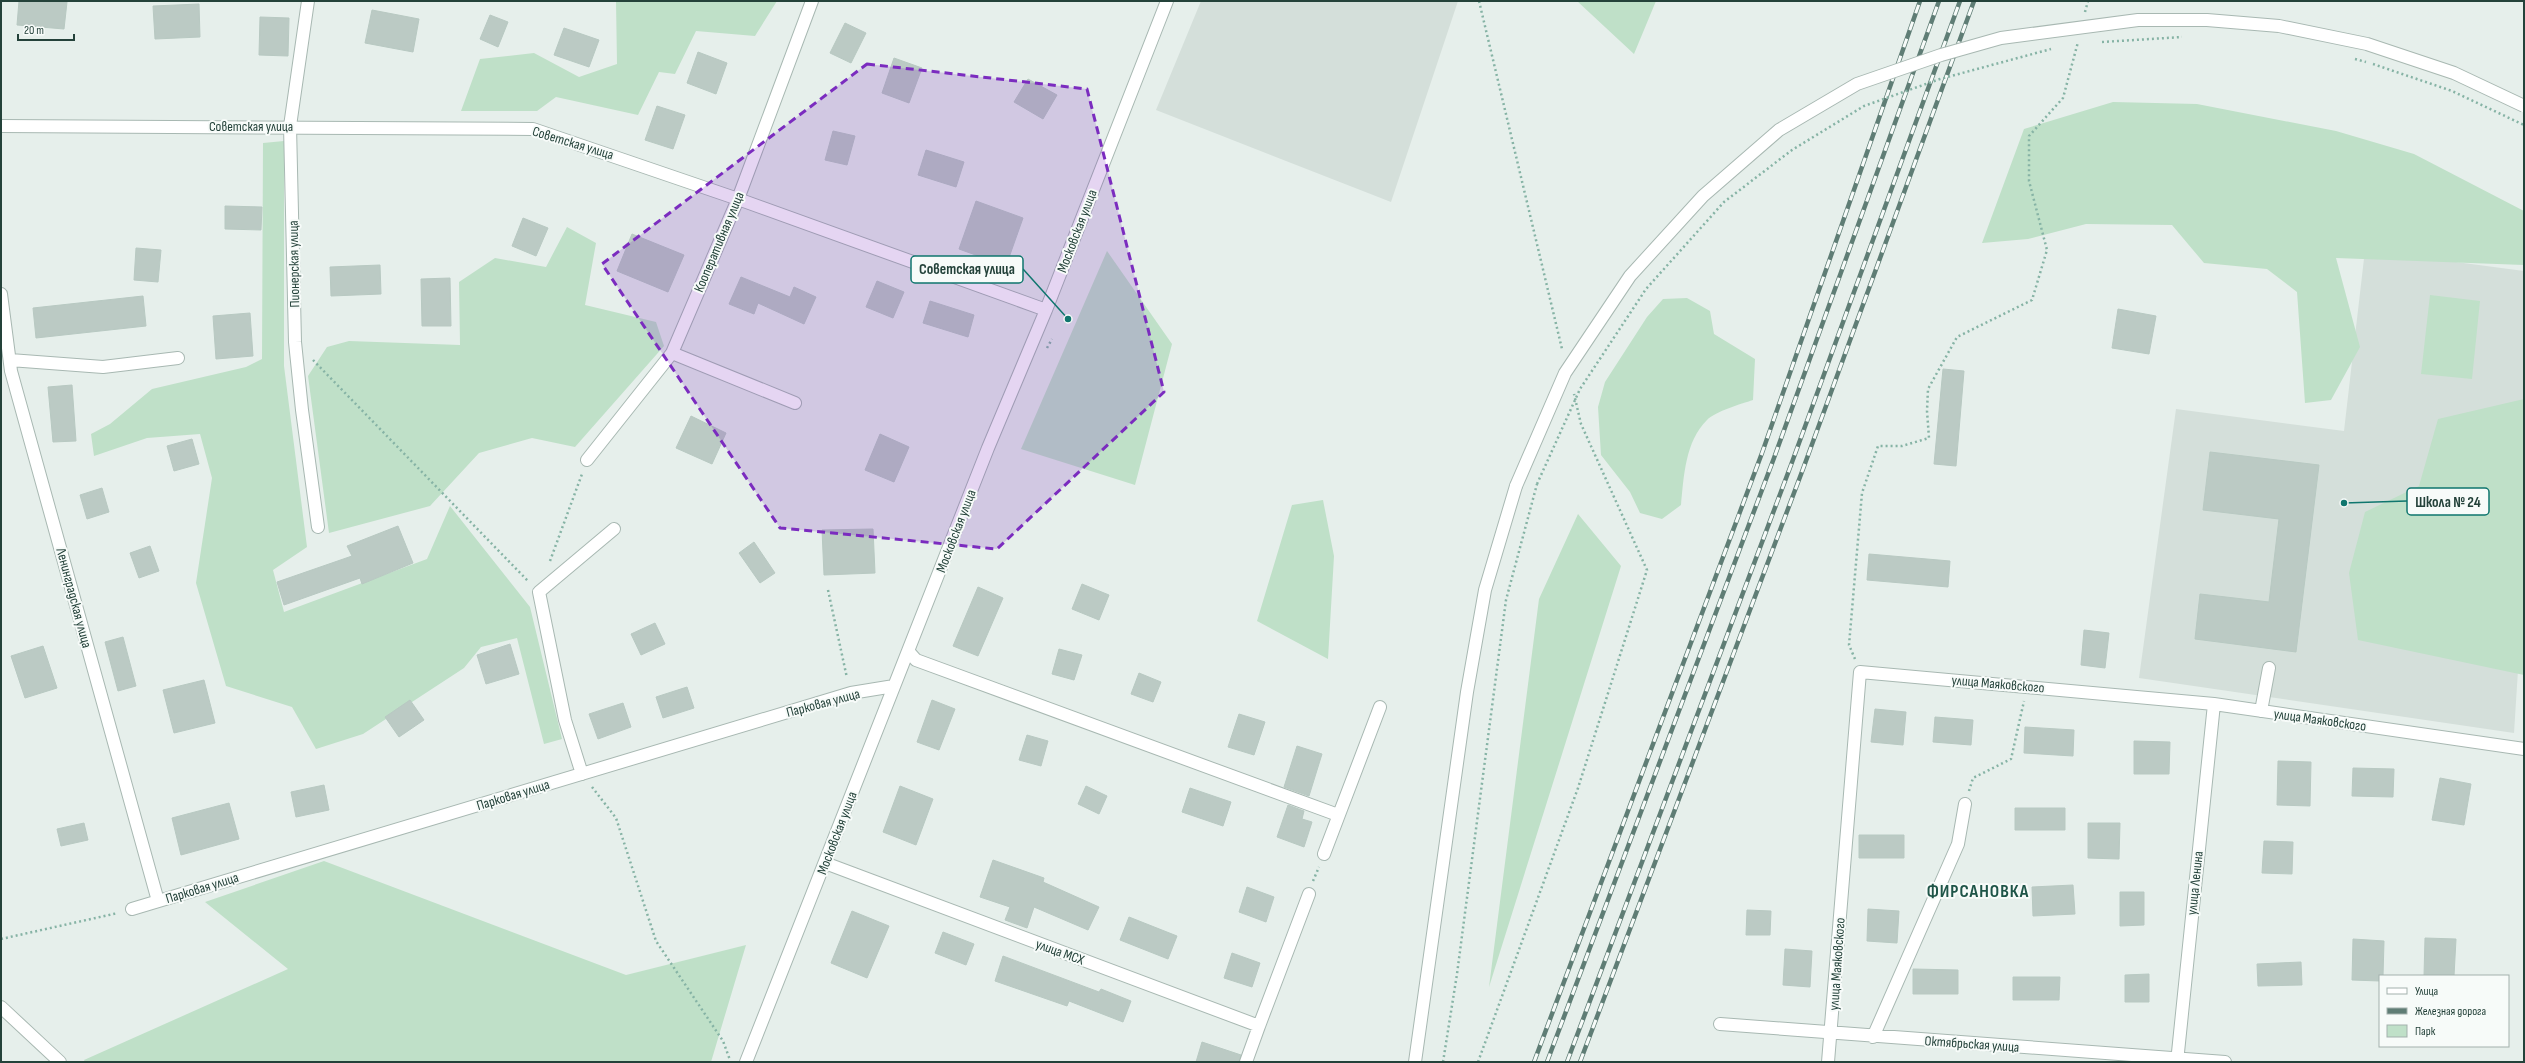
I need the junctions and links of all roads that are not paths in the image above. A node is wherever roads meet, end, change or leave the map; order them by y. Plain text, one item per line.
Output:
1 (308, 1) edge
2 (812, 1) edge
3 (1167, 1) edge
4 (2524, 106) edge
5 (1, 126) edge
6 (290, 126) junction
7 (738, 198) junction
8 (1, 294) edge
9 (1046, 310) junction
10 (672, 353) junction
11 (178, 358) dead end
12 (10, 360) junction
13 (795, 403) dead end
14 (587, 460) road end
15 (318, 527) dead end
16 (614, 529) dead end
17 (908, 651) junction
18 (2269, 668) dead end
19 (894, 686) junction
20 (2214, 704) junction
21 (1380, 707) dead end
22 (2261, 711) junction
23 (2524, 749) edge
24 (582, 774) junction
25 (1966, 804) road end
26 (1338, 815) junction
27 (1324, 854) road end
28 (825, 863) junction
29 (1309, 894) road end
30 (158, 901) junction
31 (132, 909) road end
32 (5, 1009) edge
33 (1720, 1024) dead end
34 (1260, 1026) junction
35 (1831, 1034) junction
36 (1873, 1037) junction
37 (2177, 1060) edge
38 (60, 1062) edge
39 (746, 1062) edge
40 (1246, 1062) edge
41 (1415, 1062) edge
42 (1828, 1062) edge
43 (2225, 1062) edge

1 - 6 street, Пионерская улица
2 - 7 street, Кооперативная улица
3 - 9 street, Московская улица
4 - 41 street, bridge
5 - 6 street, Советская улица
6 - 7 street, Советская улица
6 - 15 street, Пионерская улица
7 - 9 street, Советская улица
7 - 10 street, Кооперативная улица
8 - 12 street, Ленинградская улица
9 - 17 street, Московская улица
10 - 13 street
10 - 14 street, Кооперативная улица
11 - 12 street
12 - 30 street, Ленинградская улица
16 - 24 street
17 - 19 street, Московская улица
17 - 26 street
18 - 22 street
19 - 24 street, Парковая улица
19 - 28 street, Московская улица
20 - 22 street, улица Маяковского
20 - 35 street, улица Маяковского
20 - 37 street, улица Ленина
21 - 26 street
22 - 23 street, улица Маяковского
24 - 30 street, Парковая улица
25 - 36 street
26 - 27 street
28 - 34 street, улица МСХ
28 - 39 street, Московская улица
29 - 34 street
30 - 31 street, Парковая улица
32 - 38 street
33 - 35 street, Октябрьская улица
34 - 40 street
35 - 36 street, Октябрьская улица
35 - 42 street, улица Маяковского
36 - 37 street, Октябрьская улица
37 - 43 street, Октябрьская улица

